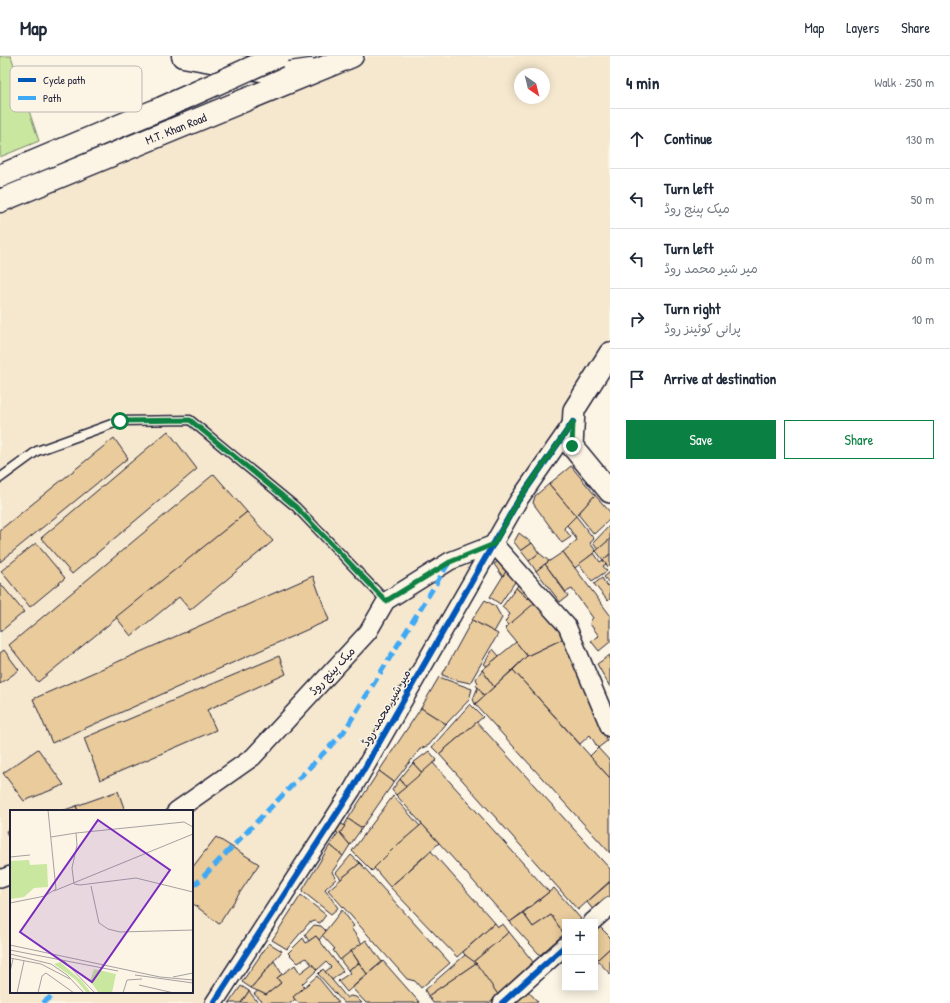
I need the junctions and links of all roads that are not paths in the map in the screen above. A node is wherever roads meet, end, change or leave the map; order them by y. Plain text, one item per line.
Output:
1 (183, 56) edge
2 (278, 56) edge
3 (342, 60) edge
4 (0, 176) edge
5 (0, 201) edge
6 (610, 353) edge
7 (573, 422) junction
8 (0, 478) edge
9 (610, 492) edge
10 (494, 544) junction
11 (386, 601) junction
12 (610, 728) edge
13 (177, 810) edge
14 (10, 875) edge
15 (0, 879) edge
16 (610, 906) edge
17 (595, 919) edge
18 (562, 949) edge
19 (214, 1003) edge
20 (502, 1003) edge

1 - 3 main road
2 - 4 main road, M.T. Khan Road, bridge
3 - 5 main road, M.T. Khan Road
6 - 7 street
7 - 9 street
7 - 10 street, میر شیر محمد روڈ
8 - 11 lane
10 - 11 street, میک ہینچ روڈ
10 - 12 street
10 - 19 street, میر شیر محمد روڈ
11 - 13 street, میک ہینچ روڈ
14 - 15 street
16 - 17 street
18 - 20 street

